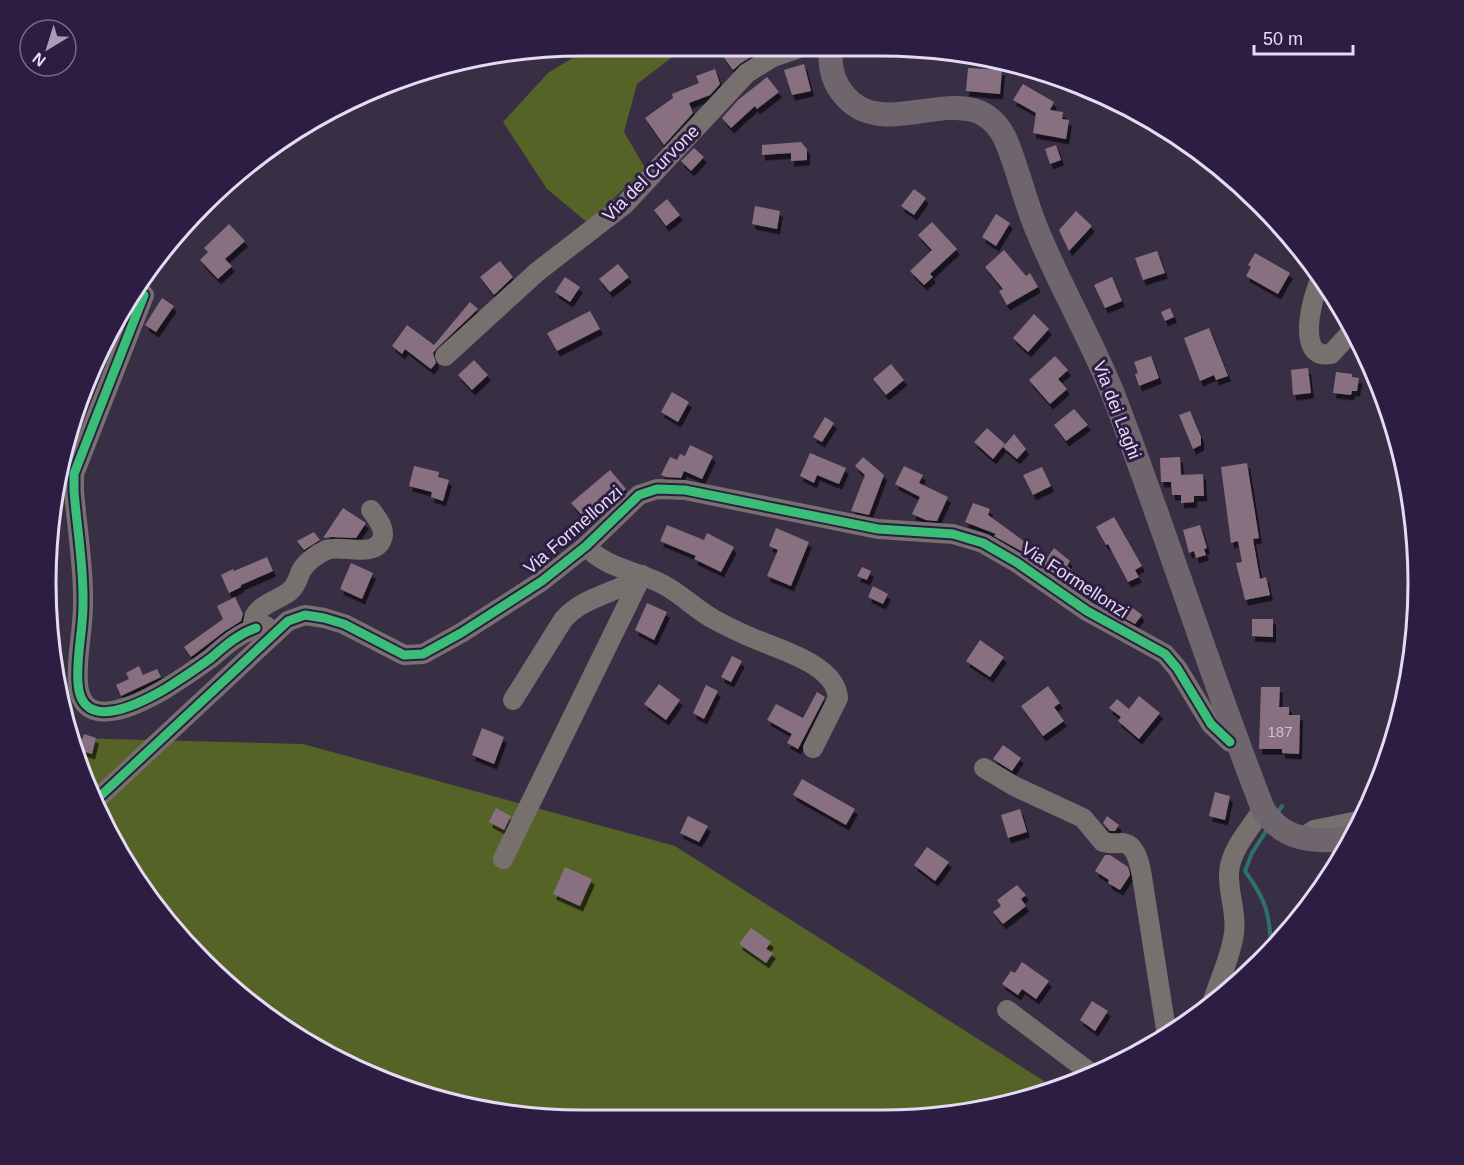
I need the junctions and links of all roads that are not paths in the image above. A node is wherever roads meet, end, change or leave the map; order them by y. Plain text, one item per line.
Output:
1 (776, 56) edge
2 (830, 56) edge
3 (1318, 287) edge
4 (144, 295) dead end
5 (1347, 336) edge
6 (445, 356) dead end
7 (371, 510) dead end
8 (586, 546) junction
9 (642, 575) junction
10 (344, 624) junction
11 (256, 628) junction
12 (513, 700) dead end
13 (1234, 741) junction
14 (813, 748) dead end
15 (984, 768) dead end
16 (101, 795) edge
17 (1263, 809) junction
18 (1350, 823) edge
19 (1300, 839) junction
20 (1342, 839) edge
21 (503, 859) dead end
22 (1217, 989) edge
23 (1007, 1010) dead end
24 (1165, 1026) edge
25 (1084, 1068) edge

1 - 6 street, Via del Curvone
2 - 13 main road, Via dei Laghi
3 - 5 street
4 - 11 street
7 - 11 street
8 - 9 street
8 - 10 street, Via Formellonzi
8 - 13 street, Via Formellonzi
9 - 12 street
9 - 14 street
9 - 21 street
10 - 11 street
10 - 16 street, Via Formellonzi
13 - 17 main road, Via dei Laghi
15 - 24 street
17 - 19 main road, Via dei Laghi
17 - 22 street
18 - 19 street
19 - 20 main road, Via dei Laghi
23 - 25 street

